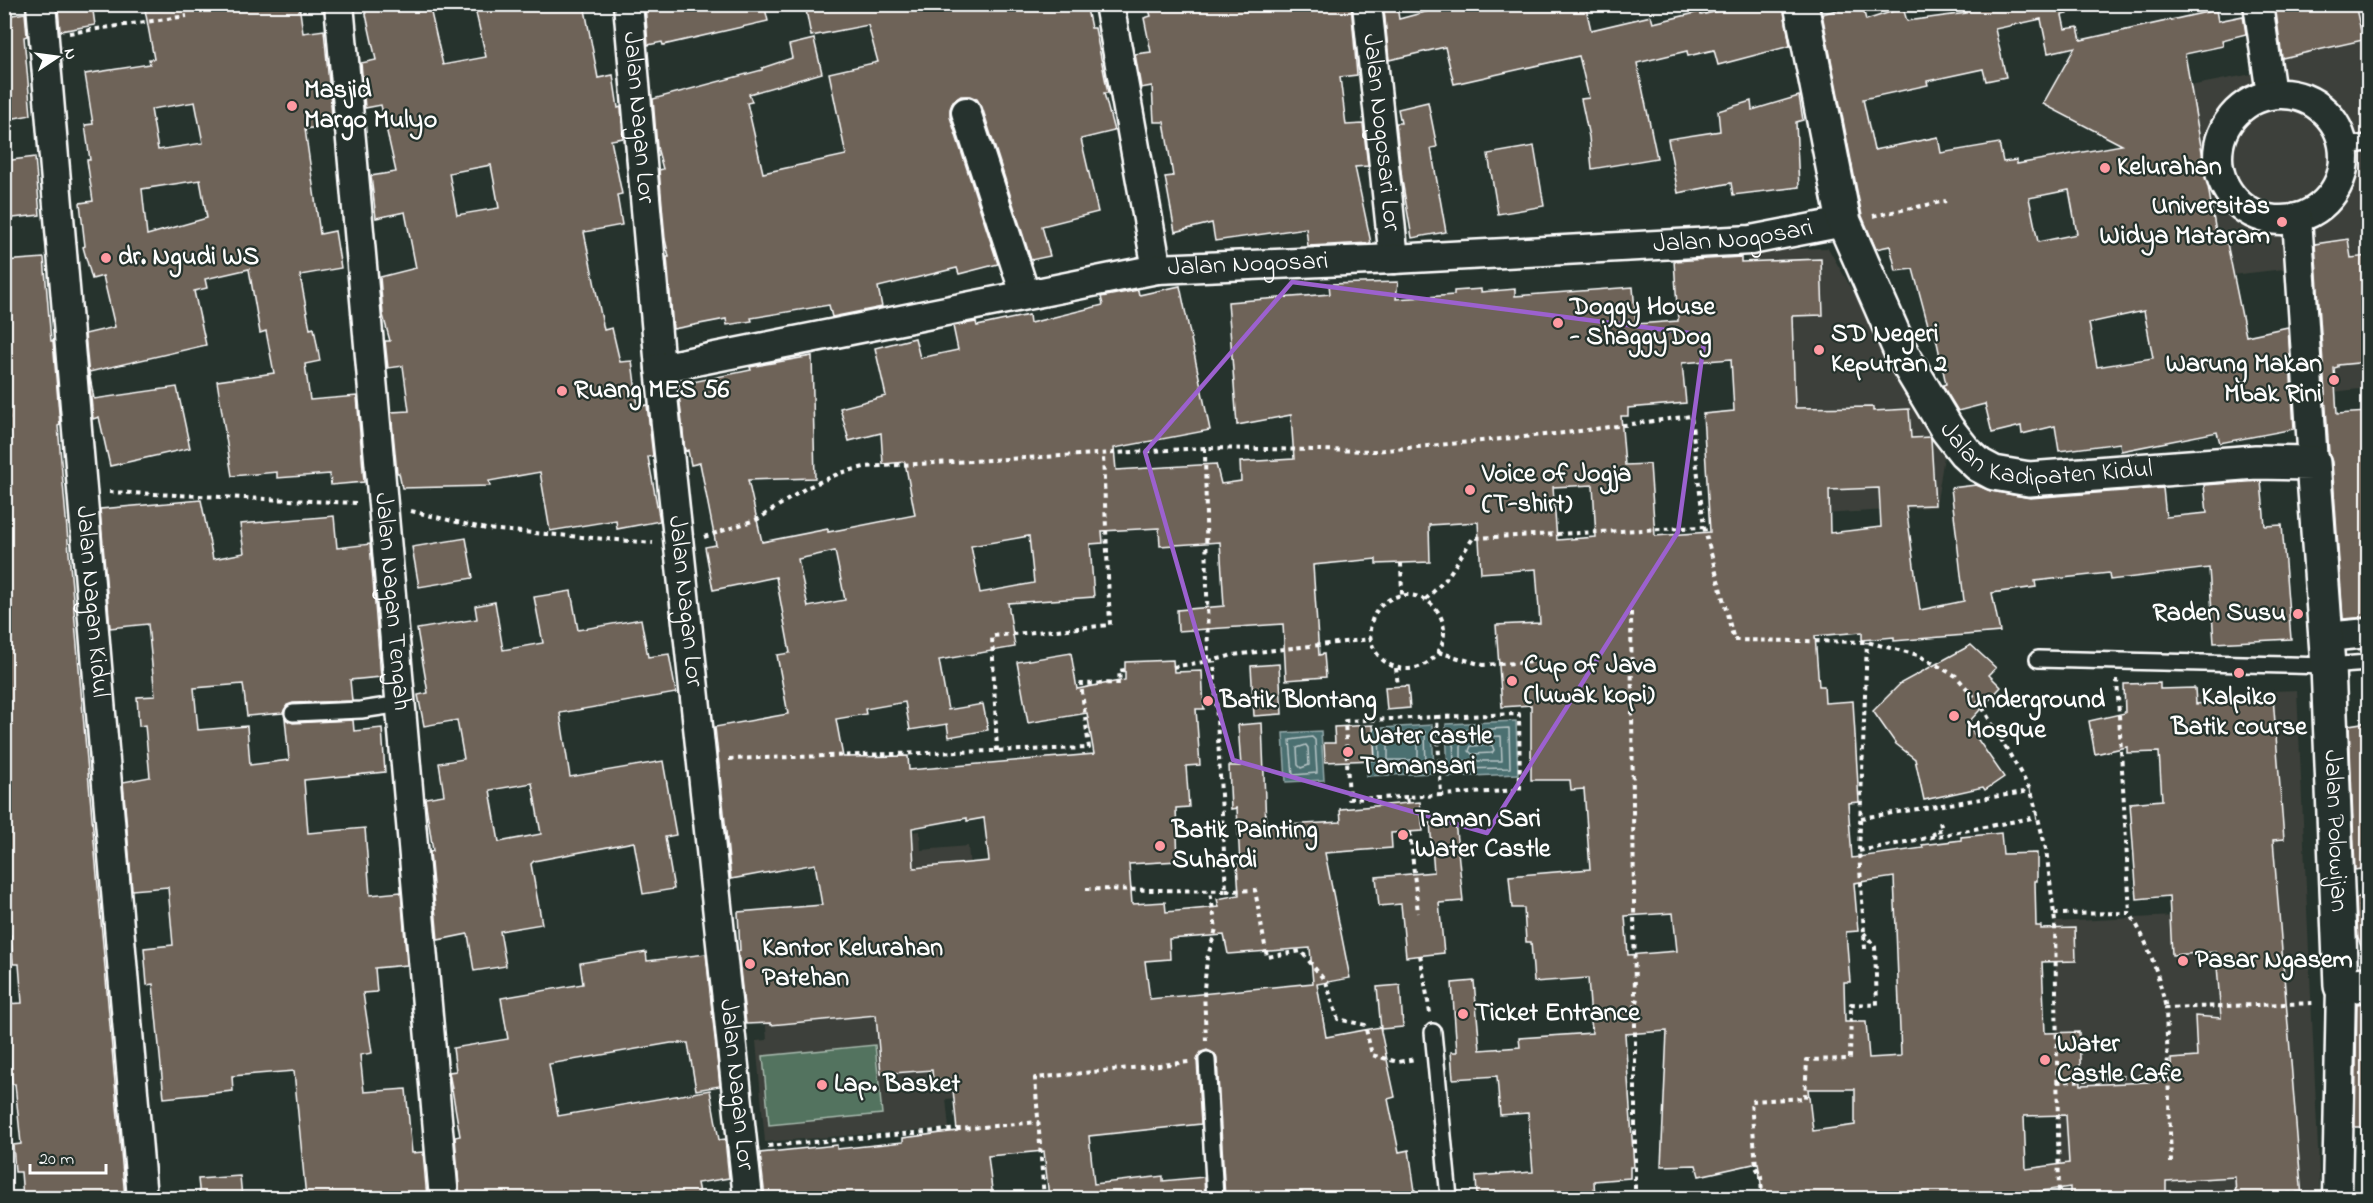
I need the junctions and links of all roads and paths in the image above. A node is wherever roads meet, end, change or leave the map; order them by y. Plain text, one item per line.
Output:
1 (41, 4) edge
2 (339, 4) edge
3 (628, 4) edge
4 (1109, 4) edge
5 (1367, 4) edge
6 (1802, 4) edge
7 (2258, 4) edge
8 (187, 16) dead end
9 (45, 37) junction
10 (2271, 94) junction
11 (966, 112) dead end
12 (2356, 145) edge
13 (1946, 201) dead end
14 (2297, 218) junction
15 (1844, 222) junction
16 (1394, 259) junction
17 (1157, 269) junction
18 (1025, 294) junction
19 (660, 368) junction
20 (1205, 448) junction
21 (1103, 455) junction
22 (2313, 463) junction
23 (1704, 527) junction
24 (679, 545) junction
25 (1401, 563) dead end
26 (1402, 595) junction
27 (1425, 600) junction
28 (1631, 612) dead end
29 (2368, 633) edge
30 (1371, 639) junction
31 (1867, 642) junction
32 (2327, 651) junction
33 (1438, 652) junction
34 (2037, 659) dead end
35 (1208, 660) junction
36 (1214, 661) junction
37 (1536, 662) dead end
38 (2116, 663) junction
39 (2368, 663) edge
40 (1173, 667) dead end
41 (1396, 668) junction
42 (1125, 670) dead end
43 (1398, 686) dead end
44 (401, 704) junction
45 (293, 713) dead end
46 (1437, 717) junction
47 (997, 751) junction
48 (701, 759) junction
49 (2031, 791) junction
50 (1441, 795) junction
51 (1407, 797) junction
52 (1408, 803) dead end
53 (2037, 817) junction
54 (1861, 818) junction
55 (1940, 822) dead end
56 (1410, 832) dead end
57 (1934, 836) junction
58 (1859, 851) junction
59 (1086, 889) dead end
60 (1210, 891) junction
61 (1226, 891) junction
62 (1418, 913) dead end
63 (2130, 913) junction
64 (2054, 914) junction
65 (1864, 933) junction
66 (1865, 949) dead end
67 (1420, 956) dead end
68 (2350, 991) edge
69 (2166, 1008) junction
70 (1433, 1032) joint
71 (1435, 1056) junction
72 (1207, 1060) junction
73 (2169, 1074) junction
74 (2057, 1082) junction
75 (1039, 1122) junction
76 (744, 1148) junction
77 (2171, 1163) dead end
78 (2338, 1193) edge
79 (142, 1198) edge
80 (444, 1198) edge
81 (748, 1198) edge
82 (1044, 1198) edge
83 (1215, 1198) edge
84 (1449, 1198) edge
85 (1635, 1198) edge
86 (1762, 1198) edge
87 (2059, 1198) edge
88 (2216, 1198) edge

1 - 9 street, Jalan Nagan Kidul
2 - 44 street, Jalan Nagan Tengah
3 - 19 street, Jalan Nagan Lor
4 - 17 street
5 - 16 street, Jalan Nogosari Lor
6 - 15 street, Jalan Kadipaten Kidul
7 - 10 street
8 - 9 path
9 - 79 street, Jalan Nagan Kidul
10 - 12 street
10 - 14 street
11 - 18 street
12 - 14 street
13 - 15 path
14 - 22 street
15 - 16 street, Jalan Nogosari
15 - 22 street, Jalan Kadipaten Kidul
16 - 17 street, Jalan Nogosari
17 - 18 street, Jalan Nogosari
18 - 19 street, Jalan Nogosari
19 - 24 street, Jalan Nagan Lor
20 - 21 path
20 - 23 path
20 - 35 path
21 - 24 path
21 - 47 path
22 - 32 street, Jalan Polowijan
23 - 27 path
23 - 31 path
24 - 48 street, Jalan Nagan Lor
25 - 26 path
26 - 27 path
26 - 30 path
27 - 33 path
28 - 85 path
29 - 32 street
30 - 36 path
30 - 41 path
31 - 49 path
31 - 54 path
32 - 38 lane
32 - 39 lane
32 - 68 street, Jalan Polowijan
33 - 37 path
33 - 41 path
34 - 38 lane
35 - 36 path
35 - 40 path
36 - 61 path
38 - 63 path
41 - 43 path
42 - 47 path
44 - 45 lane
44 - 80 street, Jalan Nagan Tengah
46 - 50 path
46 - 50 path
46 - 51 path
47 - 48 path
48 - 76 street, Jalan Nagan Lor
49 - 53 path
49 - 54 path
50 - 51 path
51 - 52 path
53 - 57 path
53 - 64 path
54 - 58 path
55 - 57 path
56 - 62 path
57 - 58 path
58 - 65 path
59 - 60 path
60 - 61 path
60 - 72 path
61 - 71 path
63 - 64 path
63 - 69 path
64 - 74 path
65 - 66 path
65 - 86 path
67 - 70 path
68 - 69 path
68 - 78 street, Jalan Polowijan
69 - 73 path
70 - 71 lane
71 - 84 lane
72 - 75 path
72 - 83 lane
73 - 74 path
73 - 77 path
74 - 87 path
75 - 76 path
75 - 82 path
76 - 81 street, Jalan Nagan Lor
78 - 88 path

